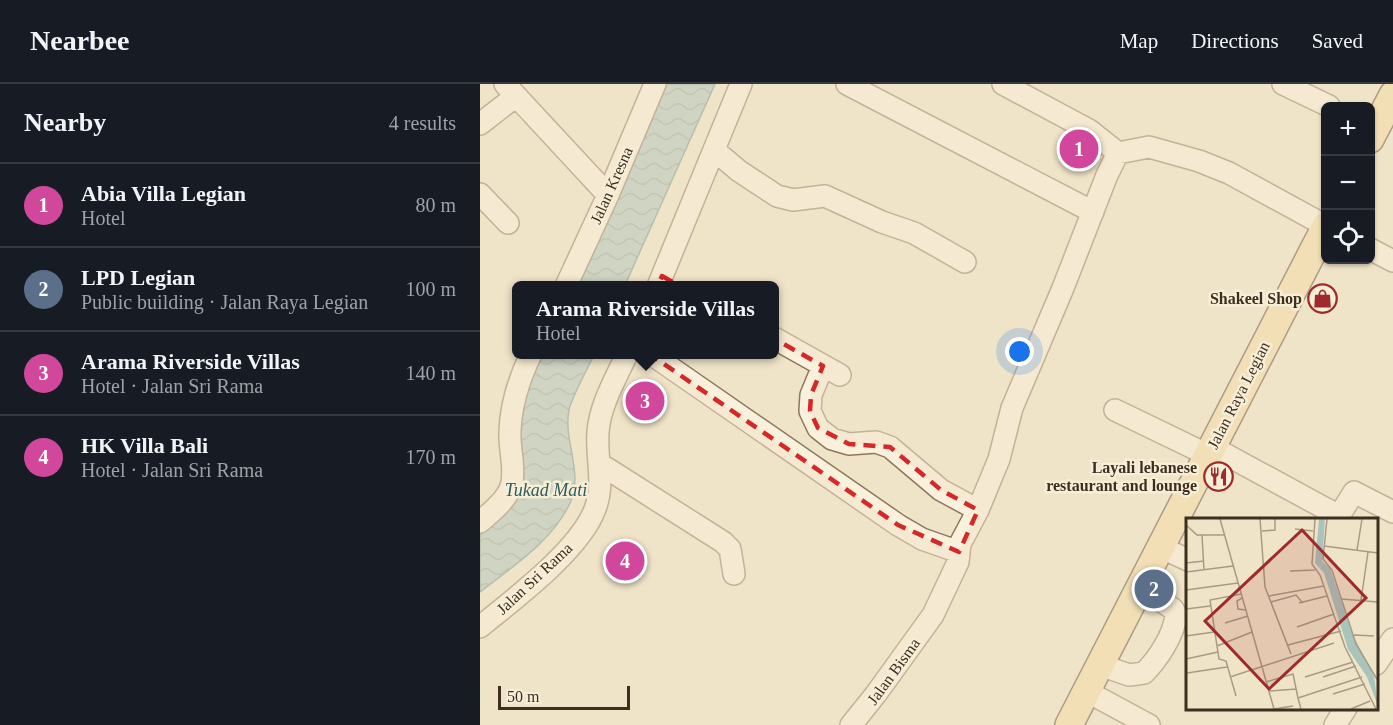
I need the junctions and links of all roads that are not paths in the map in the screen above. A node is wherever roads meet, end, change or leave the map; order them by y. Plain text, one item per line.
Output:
1 (655, 84) edge
2 (741, 84) edge
3 (847, 84) edge
4 (1003, 84) edge
5 (1284, 84) edge
6 (510, 90) edge
7 (1393, 95) edge
8 (1321, 102) edge
9 (480, 124) edge
10 (1375, 127) edge
11 (714, 150) junction
12 (1118, 153) junction
13 (480, 194) edge
14 (608, 195) junction
15 (1093, 212) junction
16 (508, 223) dead end
17 (1321, 223) edge
18 (1321, 236) edge
19 (1375, 251) edge
20 (1393, 261) edge
21 (965, 262) dead end
22 (568, 281) edge
23 (666, 281) edge
24 (779, 341) edge
25 (529, 359) edge
26 (625, 359) edge
27 (658, 359) edge
28 (1115, 411) dead end
29 (1210, 451) junction
30 (600, 464) junction
31 (978, 510) junction
32 (1393, 512) edge
33 (480, 522) edge
34 (1160, 547) junction
35 (959, 552) junction
36 (1186, 559) edge
37 (734, 574) dead end
38 (1140, 587) junction
39 (480, 627) edge
40 (1393, 639) edge
41 (1378, 662) edge
42 (1100, 665) junction
43 (1086, 691) junction
44 (1345, 710) edge
45 (851, 725) edge
46 (1069, 725) edge
47 (1149, 725) edge
48 (1335, 725) edge

1 - 14 street, Jalan Kresna
2 - 11 street
3 - 15 street
4 - 12 street
5 - 8 street
6 - 9 street
6 - 14 street
7 - 10 main road
11 - 21 street
11 - 23 street
12 - 15 street, Jalan Bisma
12 - 17 street
13 - 16 street
14 - 22 street, Jalan Kresna
15 - 31 street, Jalan Bisma
18 - 29 main road, Jalan Raya Legian
19 - 20 street
24 - 31 street
25 - 33 street
26 - 30 street, Jalan Sri Rama
27 - 35 street
28 - 29 street
29 - 32 street
29 - 34 main road, Jalan Raya Legian
30 - 37 street
30 - 39 street, Jalan Sri Rama
31 - 35 street, Jalan Bisma
34 - 36 street
34 - 38 main road, Jalan Raya Legian
35 - 45 street, Jalan Bisma
38 - 42 main road, Jalan Raya Legian
38 - 42 street
40 - 41 street
42 - 43 main road, Jalan Raya Legian
43 - 46 main road, Jalan Raya Legian
43 - 47 street
44 - 48 street

